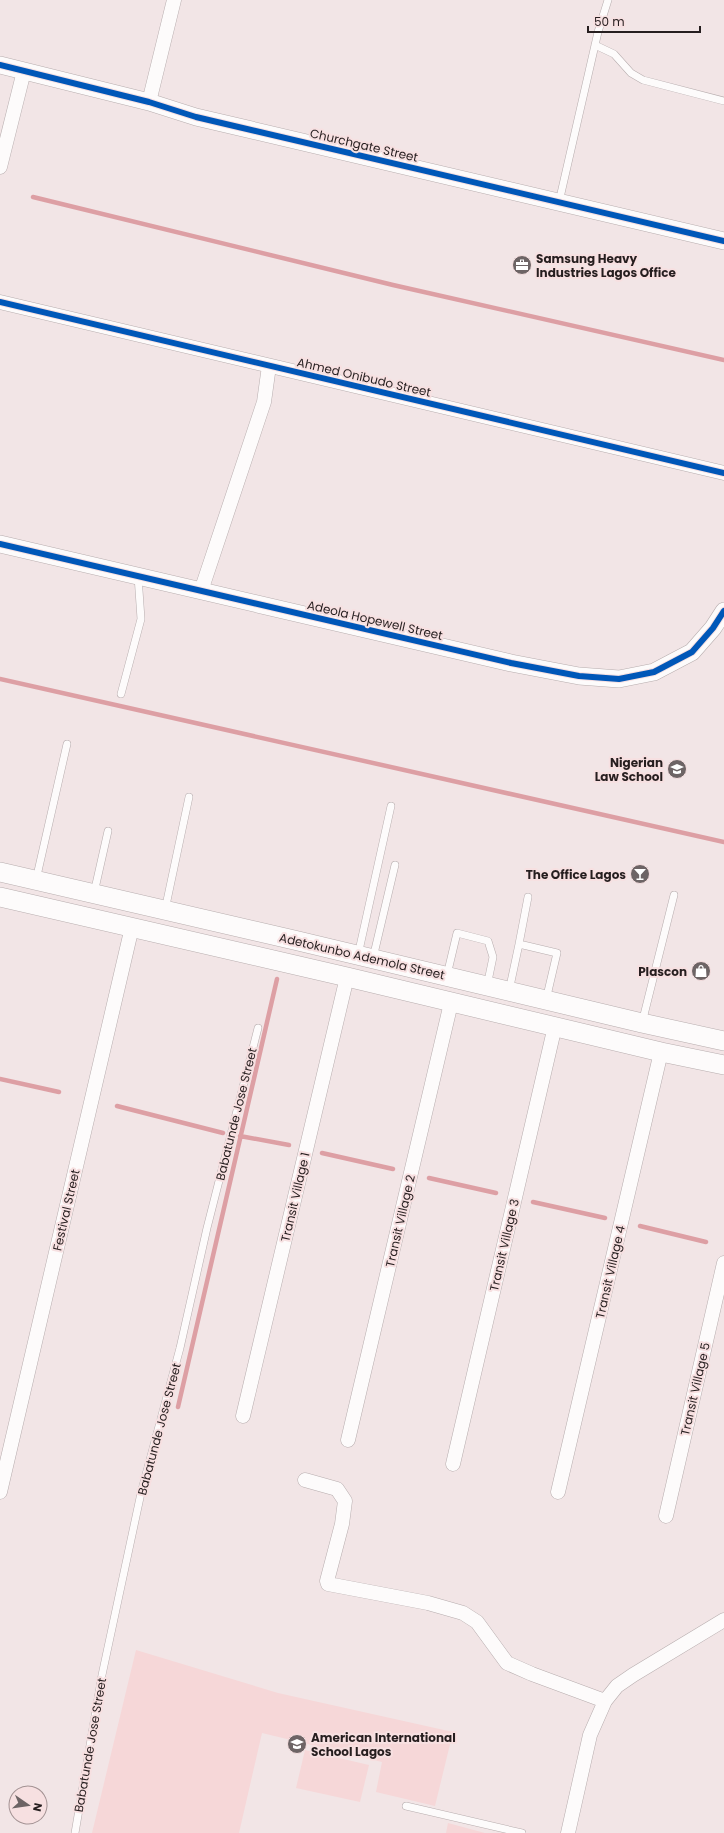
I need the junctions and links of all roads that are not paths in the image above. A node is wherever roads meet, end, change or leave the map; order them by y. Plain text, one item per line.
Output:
1 (174, 0) edge
2 (608, 0) edge
3 (595, 45) junction
4 (0, 65) edge
5 (24, 71) junction
6 (724, 101) edge
7 (149, 102) junction
8 (0, 167) edge
9 (558, 203) junction
10 (724, 241) edge
11 (0, 302) edge
12 (269, 366) junction
13 (724, 473) edge
14 (0, 544) edge
15 (138, 576) junction
16 (201, 591) junction
17 (724, 611) edge
18 (121, 694) dead end
19 (67, 744) dead end
20 (189, 797) dead end
21 (391, 806) dead end
22 (108, 831) dead end
23 (394, 865) dead end
24 (0, 872) edge
25 (36, 880) junction
26 (94, 893) junction
27 (674, 895) dead end
28 (0, 897) edge
29 (528, 897) dead end
30 (165, 910) junction
31 (132, 927) junction
32 (519, 944) junction
33 (366, 957) junction
34 (447, 976) junction
35 (347, 977) junction
36 (487, 986) junction
37 (509, 991) junction
38 (546, 1000) junction
39 (451, 1002) junction
40 (642, 1023) junction
41 (555, 1026) junction
42 (258, 1028) dead end
43 (724, 1041) edge
44 (661, 1052) junction
45 (724, 1065) edge
46 (724, 1262) edge
47 (243, 1416) dead end
48 (348, 1440) dead end
49 (453, 1464) dead end
50 (304, 1480) dead end
51 (0, 1492) edge
52 (558, 1492) dead end
53 (666, 1516) dead end
54 (724, 1620) edge
55 (605, 1701) junction
56 (406, 1806) dead end
57 (74, 1833) edge
58 (522, 1833) edge
59 (568, 1833) edge

1 - 7 street
2 - 3 lane
3 - 6 lane
3 - 9 lane
4 - 5 street, Churchgate Street
5 - 7 street, Churchgate Street
5 - 8 street
7 - 9 street, Churchgate Street
9 - 10 street, Churchgate Street
11 - 12 street, Ahmed Onibudo Street
12 - 13 street, Ahmed Onibudo Street
12 - 16 street
14 - 15 street, Adeola Hopewell Street
15 - 16 street, Adeola Hopewell Street
15 - 18 lane
16 - 17 street, Adeola Hopewell Street
19 - 25 lane
20 - 30 lane
21 - 33 lane
22 - 26 lane
23 - 33 lane
24 - 25 main road, Adetokunbo Ademola Street
25 - 26 main road, Adetokunbo Ademola Street
26 - 30 main road, Adetokunbo Ademola Street
27 - 40 lane
28 - 31 main road, Adetokunbo Ademola Street
29 - 32 lane
30 - 33 main road, Adetokunbo Ademola Street
31 - 35 main road, Adetokunbo Ademola Street
31 - 51 street, Festival Street
32 - 37 lane
32 - 38 lane
33 - 34 main road, Adetokunbo Ademola Street
34 - 36 main road, Adetokunbo Ademola Street
34 - 36 lane
35 - 39 main road, Adetokunbo Ademola Street
35 - 47 street, Transit Village 1
36 - 37 main road, Adetokunbo Ademola Street
37 - 38 main road, Adetokunbo Ademola Street
38 - 40 main road, Adetokunbo Ademola Street
39 - 41 main road, Adetokunbo Ademola Street
39 - 48 street, Transit Village 2
40 - 43 main road, Adetokunbo Ademola Street
41 - 44 main road, Adetokunbo Ademola Street
41 - 49 street, Transit Village 3
42 - 57 lane, Babatunde Jose Street
44 - 45 main road, Adetokunbo Ademola Street
44 - 52 street, Transit Village 4
46 - 53 street, Transit Village 5
50 - 55 street
54 - 55 street
55 - 59 street
56 - 58 lane

